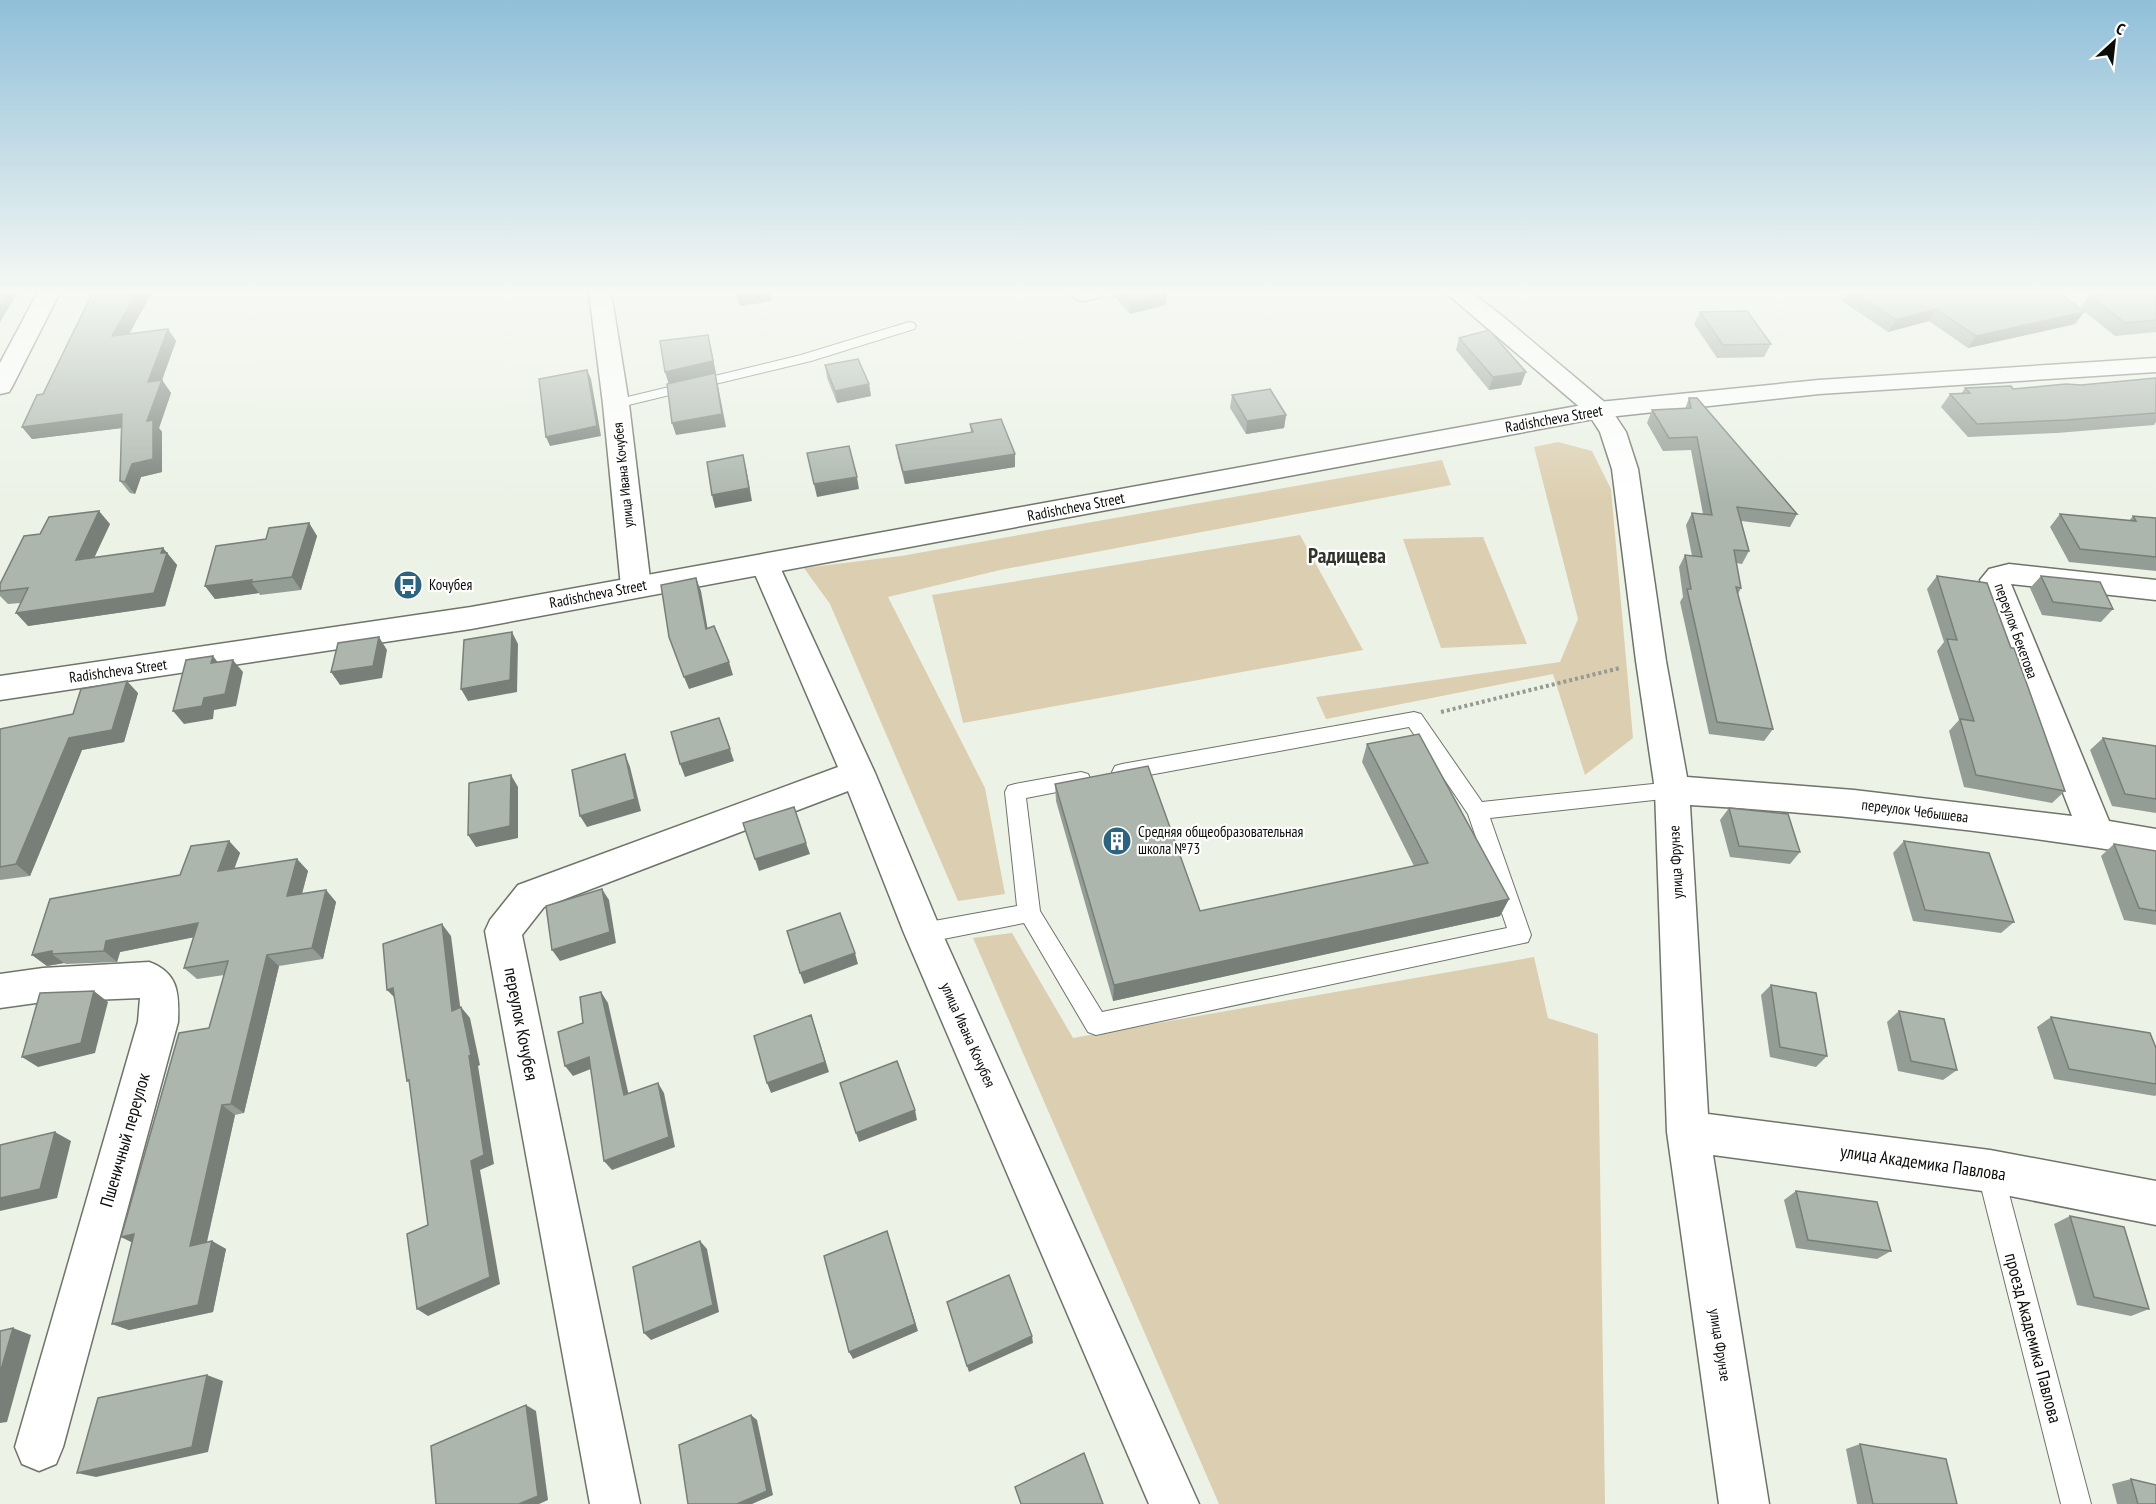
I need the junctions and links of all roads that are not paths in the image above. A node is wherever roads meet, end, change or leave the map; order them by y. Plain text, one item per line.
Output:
1 (13, 362) edge
2 (610, 362) edge
3 (785, 362) edge
4 (1543, 362) edge
5 (2156, 365) edge
6 (0, 387) edge
7 (616, 404) junction
8 (1599, 410) junction
9 (765, 565) junction
10 (636, 587) junction
11 (2156, 590) edge
12 (0, 688) edge
13 (858, 773) junction
14 (1672, 790) junction
15 (1477, 811) junction
16 (2096, 833) junction
17 (2156, 843) edge
18 (1029, 913) junction
19 (923, 933) junction
20 (0, 991) edge
21 (1688, 1132) junction
22 (1990, 1172) junction
23 (2156, 1203) edge
24 (39, 1447) dead end
25 (615, 1504) edge
26 (1174, 1504) edge
27 (1744, 1504) edge
28 (2076, 1504) edge

1 - 6 street
2 - 7 street, улица Ивана Кочубея
3 - 7 lane
4 - 8 street, улица Фрунзе
5 - 8 street, Radishcheva Street
7 - 10 street, улица Ивана Кочубея
8 - 9 street, Radishcheva Street
8 - 14 street, улица Фрунзе
9 - 10 street, Radishcheva Street
9 - 13 street, улица Ивана Кочубея
10 - 12 street, Radishcheva Street
11 - 16 street, переулок Бекетова
13 - 19 street, улица Ивана Кочубея
13 - 25 street, переулок Кочубея
14 - 15 lane
14 - 16 street, переулок Чебышева
14 - 21 street, улица Фрунзе
15 - 18 lane
15 - 18 lane
16 - 17 street, переулок Чебышева
18 - 19 lane
19 - 26 street, улица Ивана Кочубея
20 - 24 street, Пшеничный переулок
21 - 22 street, улица Академика Павлова
21 - 27 street, улица Фрунзе
22 - 23 street, улица Академика Павлова
22 - 28 lane, проезд Академика Павлова

